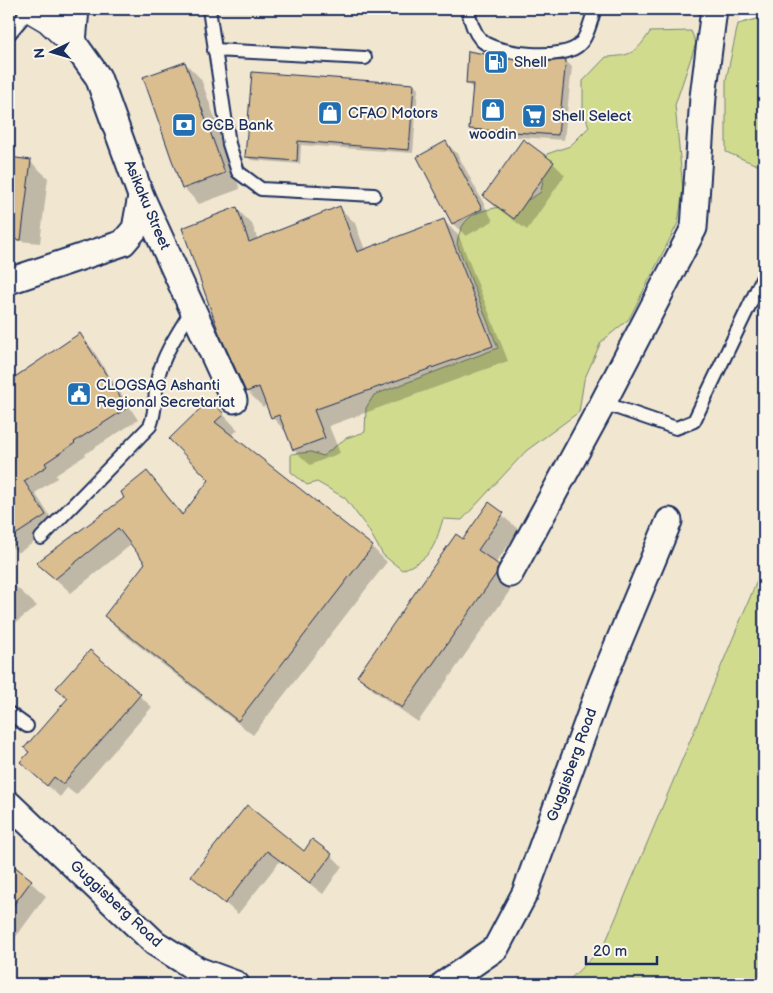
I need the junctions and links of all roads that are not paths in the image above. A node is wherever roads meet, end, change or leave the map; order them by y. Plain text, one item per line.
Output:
1 (31, 9) edge
2 (76, 9) edge
3 (209, 9) edge
4 (468, 9) edge
5 (595, 9) edge
6 (714, 9) edge
7 (9, 34) edge
8 (73, 42) junction
9 (214, 50) junction
10 (365, 58) dead end
11 (141, 196) junction
12 (374, 196) dead end
13 (762, 280) dead end
14 (9, 281) edge
15 (193, 308) junction
16 (234, 400) dead end
17 (604, 403) junction
18 (669, 521) dead end
19 (41, 538) dead end
20 (510, 574) dead end
21 (9, 712) edge
22 (27, 726) dead end
23 (10, 807) edge
24 (236, 984) edge
25 (444, 984) edge

1 - 7 lane
1 - 8 street
2 - 8 street
3 - 9 lane
4 - 5 lane
6 - 17 street
8 - 11 street, Asikaku Street
9 - 10 lane
9 - 12 lane
11 - 14 street
11 - 15 street, Asikaku Street
13 - 17 lane
15 - 16 street, Asikaku Street
15 - 19 lane
17 - 20 street
18 - 25 street, Guggisberg Road
21 - 22 lane
23 - 24 street, Guggisberg Road

